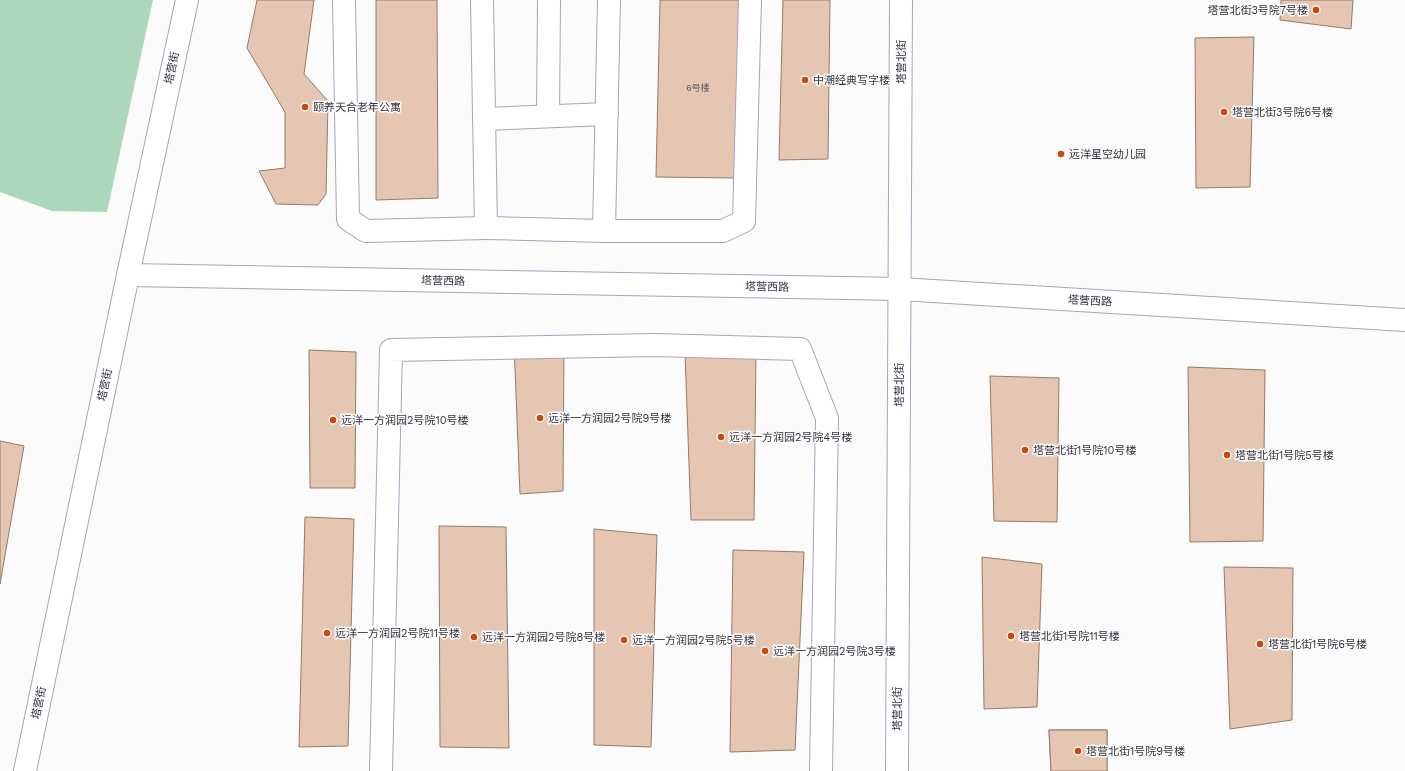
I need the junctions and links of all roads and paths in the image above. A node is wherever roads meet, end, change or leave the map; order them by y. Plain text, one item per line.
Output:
1 (187, 0) edge
2 (344, 0) edge
3 (482, 0) edge
4 (550, 0) edge
5 (609, 0) edge
6 (750, 0) edge
7 (901, 0) edge
8 (607, 114) junction
9 (548, 116) junction
10 (484, 119) junction
11 (486, 228) junction
12 (604, 231) junction
13 (128, 275) junction
14 (900, 289) junction
15 (1405, 320) edge
16 (25, 771) edge
17 (381, 771) edge
18 (821, 771) edge
19 (897, 771) edge

1 - 13 street, 塔营街
2 - 11 street
3 - 10 street
4 - 9 street
5 - 8 street
6 - 12 street
7 - 14 street, 塔营北街
8 - 9 street
8 - 12 street
9 - 10 street
10 - 11 street
11 - 12 street
13 - 14 street, 塔营西路
13 - 16 street, 塔营街
14 - 15 street, 塔营西路
14 - 19 street, 塔营北街
17 - 18 street

